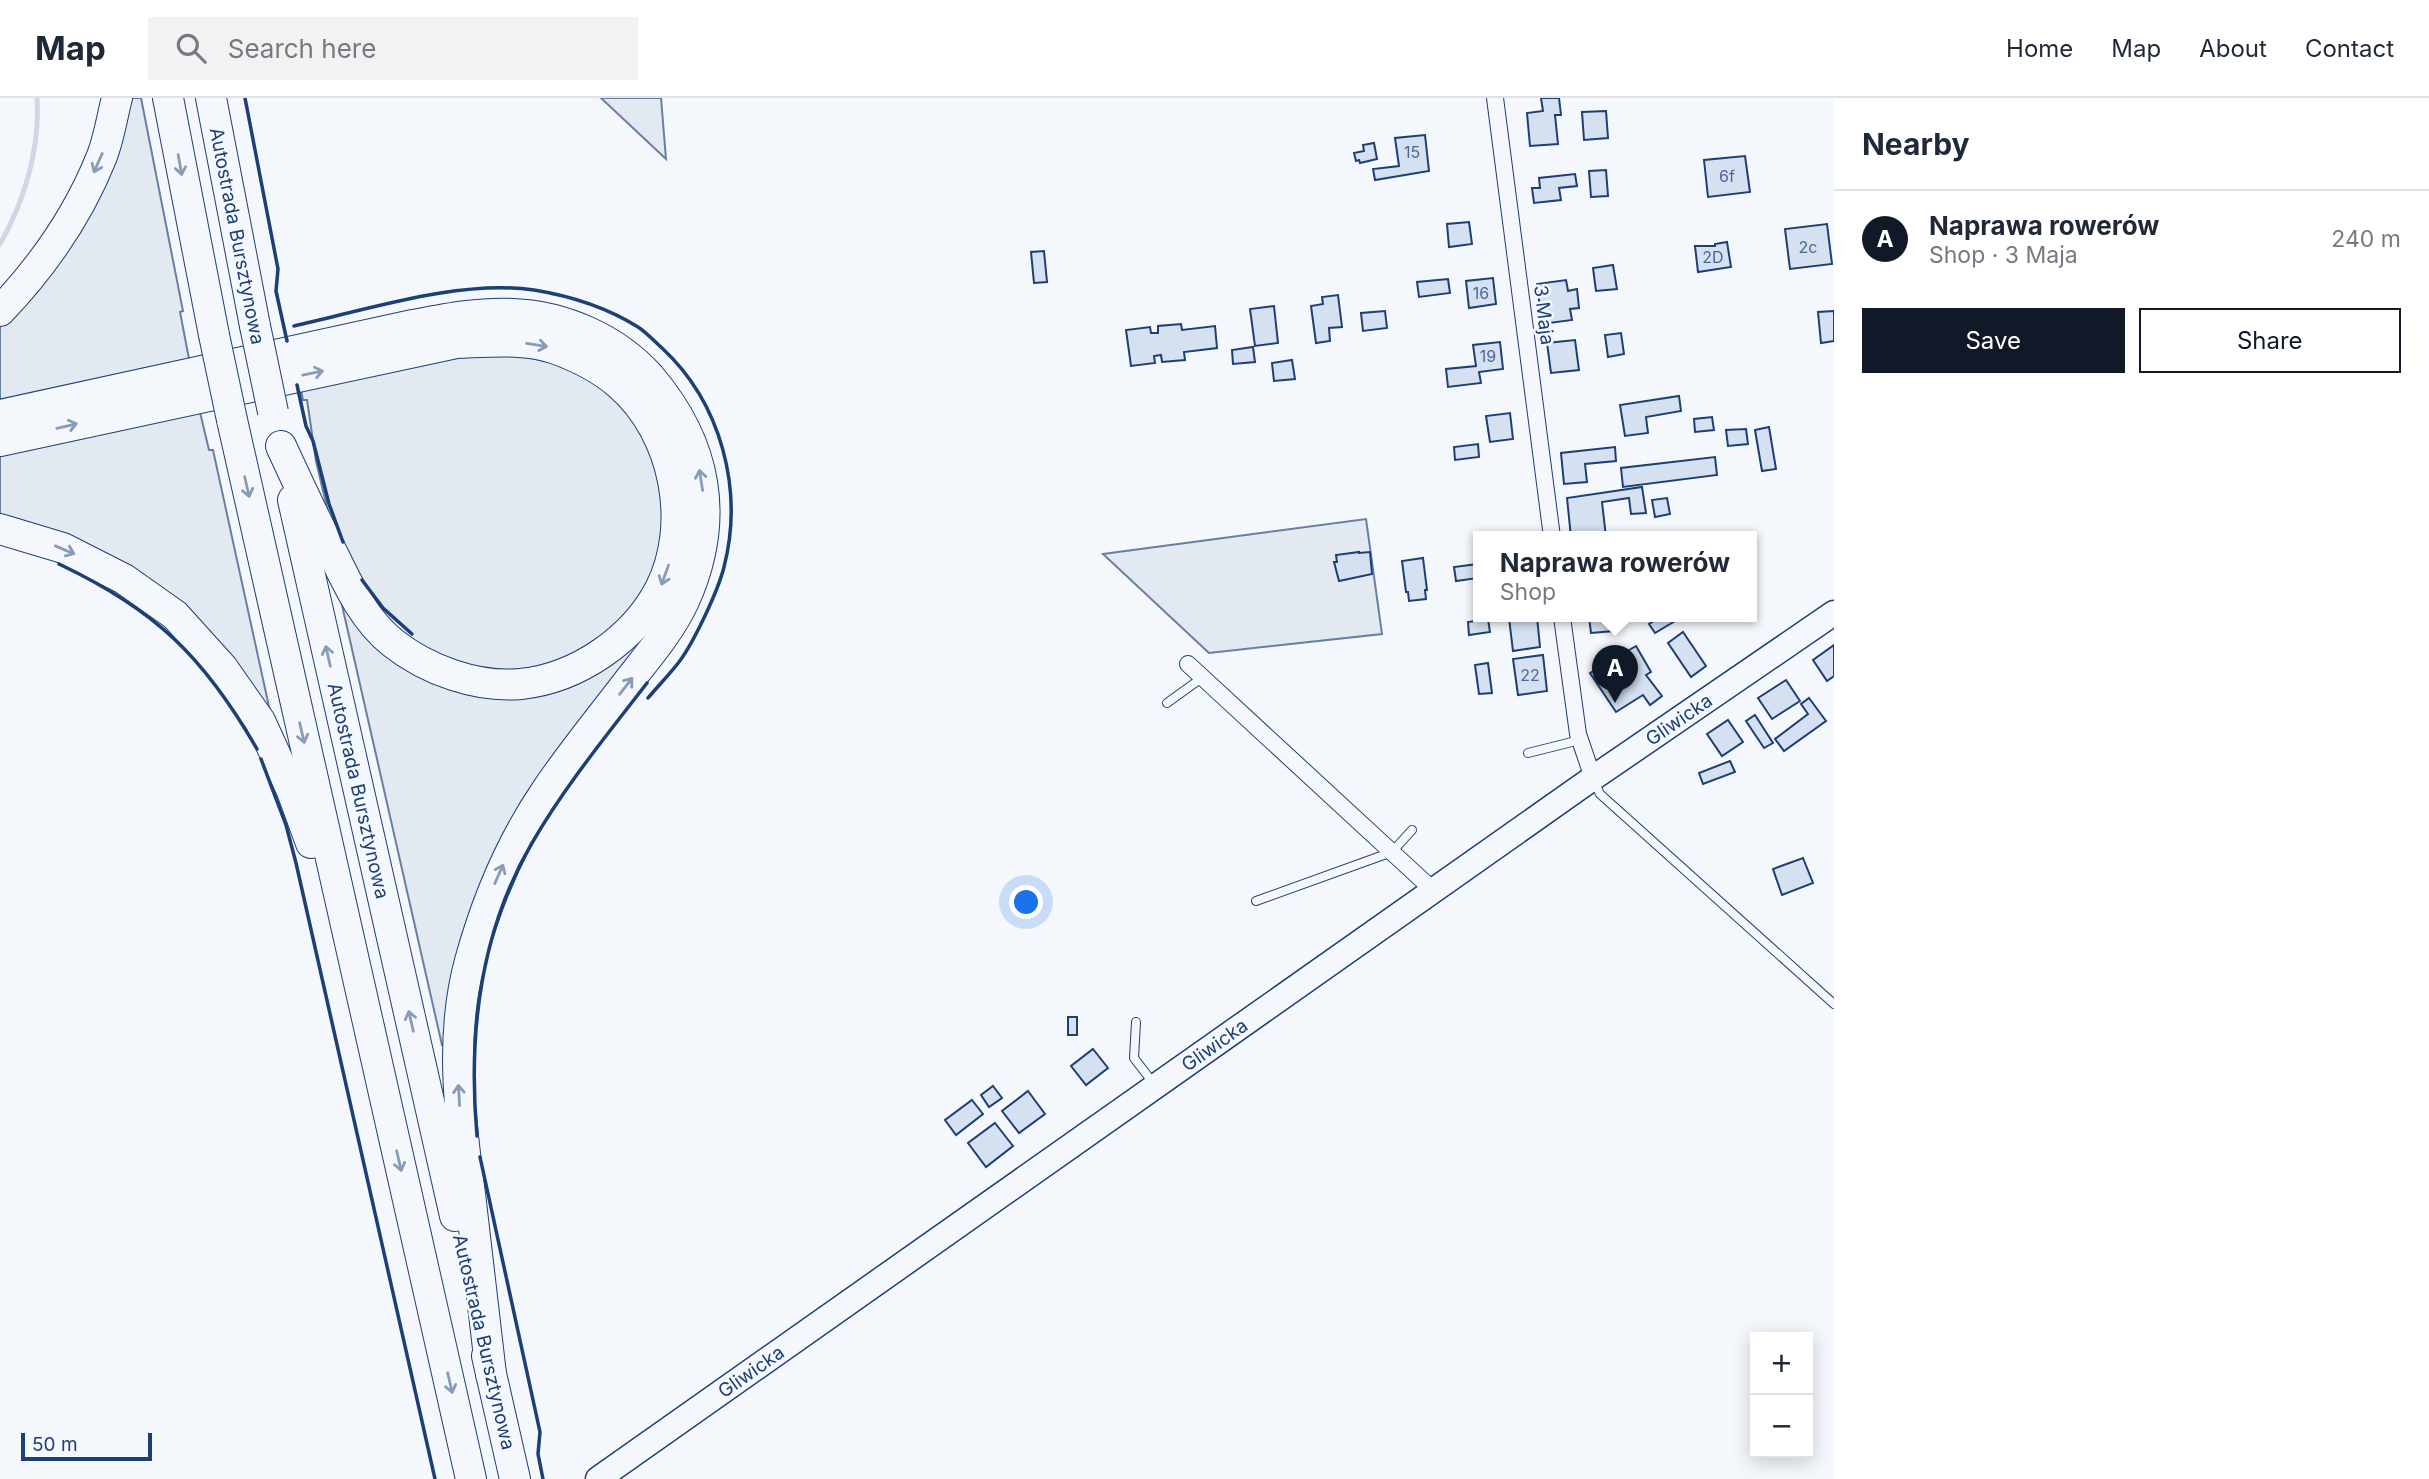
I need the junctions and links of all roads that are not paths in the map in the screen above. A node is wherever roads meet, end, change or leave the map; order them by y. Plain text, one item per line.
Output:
1 (117, 98) edge
2 (168, 98) edge
3 (211, 98) edge
4 (1495, 98) edge
5 (0, 311) edge
6 (0, 415) edge
7 (0, 441) edge
8 (281, 446) junction
9 (0, 529) edge
10 (1551, 531) edge
11 (1834, 613) edge
12 (1563, 622) edge
13 (1188, 664) dead end
14 (1202, 677) junction
15 (1167, 703) dead end
16 (1580, 740) junction
17 (1528, 753) dead end
18 (1593, 778) junction
19 (1412, 830) dead end
20 (1392, 852) junction
21 (1434, 891) junction
22 (1256, 901) dead end
23 (351, 951) junction
24 (1834, 1004) edge
25 (1136, 1022) dead end
26 (1156, 1086) junction
27 (491, 1374) junction
28 (471, 1479) edge
29 (515, 1479) edge
30 (598, 1479) edge

1 -> 5 highway
2 -> 23 highway, bridge
3 - 8 highway, Autostrada Bursztynowa, bridge
4 - 10 street, 3 Maja
27 -> 6 highway
7 -> 8 highway
27 -> 8 highway, Autostrada Bursztynowa
9 -> 23 highway
11 - 18 main road, Gliwicka
12 - 16 street
13 - 14 street
14 - 15 lane
14 - 20 street
16 - 17 lane
16 - 18 street
18 - 21 main road, Gliwicka
18 - 24 lane
19 - 20 lane
20 - 21 street
20 - 22 lane
21 - 26 main road, Gliwicka
23 -> 28 highway
25 - 26 lane
26 - 30 main road, Gliwicka
27 - 29 highway, Autostrada Bursztynowa

